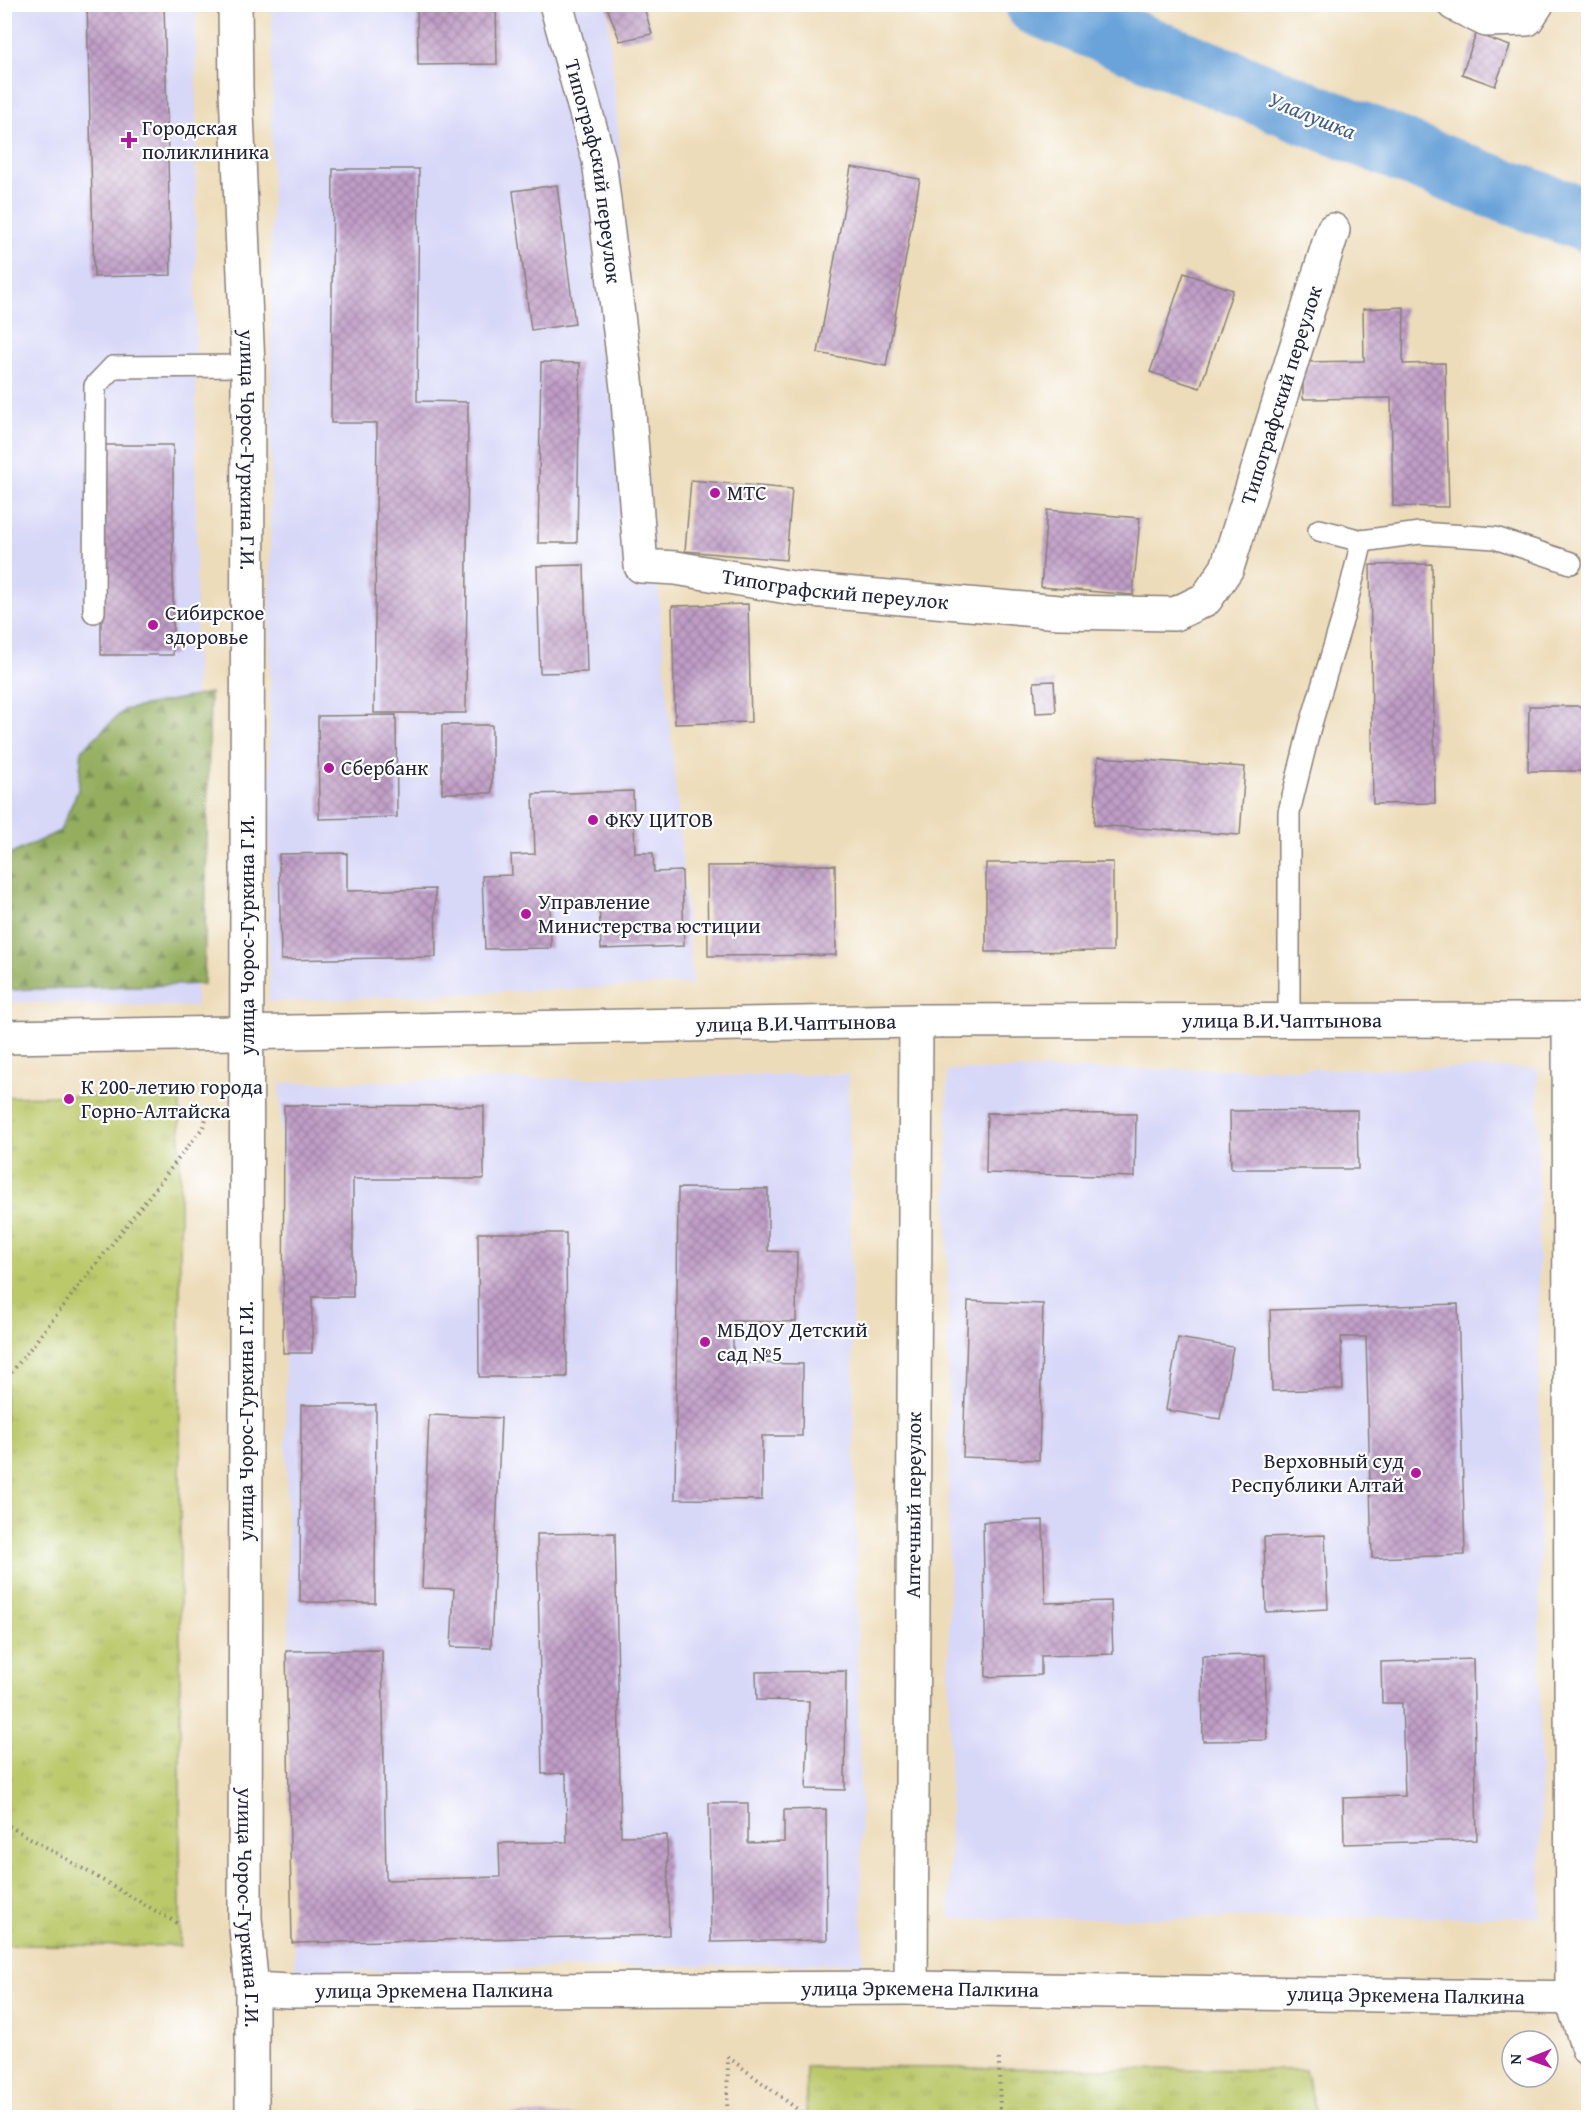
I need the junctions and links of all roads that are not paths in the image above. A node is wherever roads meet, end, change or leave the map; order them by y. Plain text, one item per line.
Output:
1 (235, 4) edge
2 (556, 4) edge
3 (1454, 4) edge
4 (1532, 12) edge
5 (1333, 230) dead end
6 (248, 366) junction
7 (1319, 530) dead end
8 (1362, 541) junction
9 (1571, 563) dead end
10 (94, 612) dead end
11 (1579, 1020) edge
12 (916, 1021) junction
13 (1289, 1022) junction
14 (246, 1033) junction
15 (4, 1037) edge
16 (1579, 1307) edge
17 (912, 1988) junction
18 (252, 1989) junction
19 (1580, 1998) edge
20 (1588, 2049) edge
21 (252, 2118) edge

1 - 6 street, улица Чорос-Гуркина Г.И.
2 - 5 street, Типографский переулок
3 - 4 street
6 - 10 lane
6 - 14 street, улица Чорос-Гуркина Г.И.
7 - 8 lane
8 - 9 lane
8 - 13 lane
11 - 13 street, улица В.И.Чаптынова
11 - 16 street
12 - 13 street, улица В.И.Чаптынова
12 - 14 street, улица В.И.Чаптынова
12 - 17 street, Аптечный переулок
14 - 15 street, улица В.И.Чаптынова
14 - 18 street, улица Чорос-Гуркина Г.И.
16 - 19 street
17 - 18 street, улица Эркемена Палкина
17 - 19 street, улица Эркемена Палкина
18 - 21 street, улица Чорос-Гуркина Г.И.
19 - 20 street

